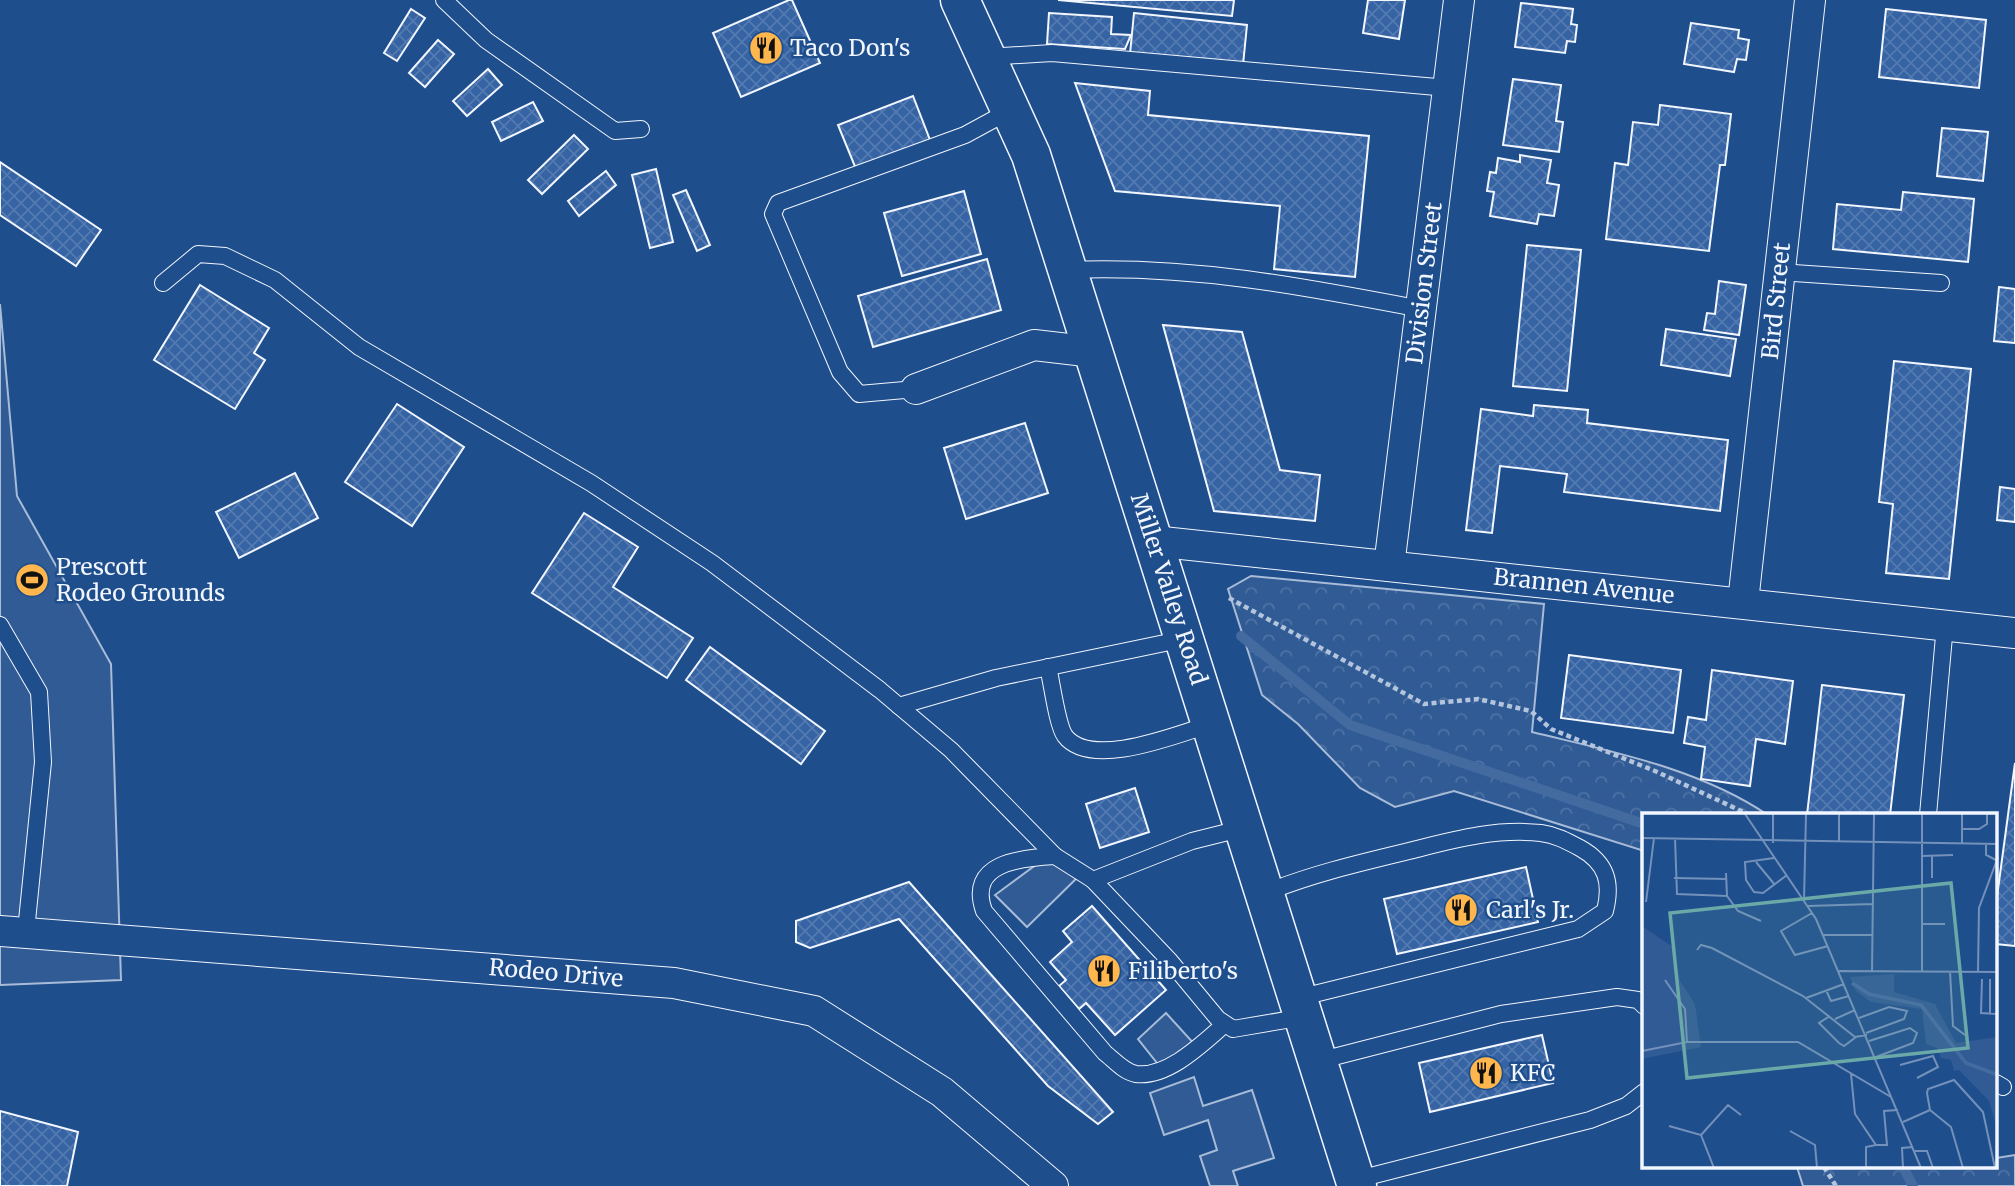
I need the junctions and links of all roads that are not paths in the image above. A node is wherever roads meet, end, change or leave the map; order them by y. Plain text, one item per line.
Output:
1 (444, 0) edge
2 (1458, 0) edge
3 (1810, 0) edge
4 (963, 3) edge
5 (987, 57) junction
6 (1448, 88) junction
7 (1011, 110) junction
8 (642, 129) dead end
9 (1068, 270) junction
10 (1779, 272) junction
11 (163, 283) dead end
12 (1941, 283) dead end
13 (1421, 309) junction
14 (1094, 352) junction
15 (916, 389) joint
16 (1153, 541) junction
17 (1389, 566) junction
18 (1743, 602) junction
19 (0, 625) edge
20 (1945, 625) junction
21 (2015, 633) edge
22 (1184, 639) junction
23 (1048, 667) junction
24 (899, 706) junction
25 (1211, 724) junction
26 (1928, 813) edge
27 (1244, 828) junction
28 (1055, 856) junction
29 (1093, 880) junction
30 (1265, 892) junction
31 (13, 931) edge
32 (1642, 1004) edge
33 (1301, 1008) junction
34 (1225, 1024) junction
35 (1318, 1061) junction
36 (1642, 1094) edge
37 (1356, 1183) edge
38 (1053, 1186) edge

1 - 8 lane
2 - 6 street, Division Street
3 - 10 street, Bird Street
4 - 5 main road, Miller Valley Road
5 - 6 lane
5 - 7 main road, Miller Valley Road
6 - 13 street, Division Street
7 - 9 main road, Miller Valley Road
7 - 15 lane
9 - 13 lane
9 - 14 main road, Miller Valley Road
10 - 12 lane
10 - 18 street, Bird Street
11 - 24 lane
13 - 17 street, Division Street
14 - 15 street
14 - 16 main road, Miller Valley Road
16 - 17 street, Brannen Avenue
16 - 22 main road, Miller Valley Road
17 - 18 street, Brannen Avenue
18 - 20 street, Brannen Avenue
19 - 31 lane
20 - 21 street, Brannen Avenue
20 - 26 lane
22 - 23 lane
22 - 25 main road, Miller Valley Road
23 - 24 lane
23 - 25 lane
24 - 28 lane
25 - 27 main road, Miller Valley Road
27 - 29 lane
27 - 30 main road, Miller Valley Road
28 - 29 lane
28 - 34 lane
29 - 34 lane
30 - 33 main road, Miller Valley Road
30 - 33 lane
31 - 38 street, Rodeo Drive
32 - 35 lane
33 - 34 lane
33 - 35 main road, Miller Valley Road
35 - 37 main road, Miller Valley Road
36 - 37 lane

